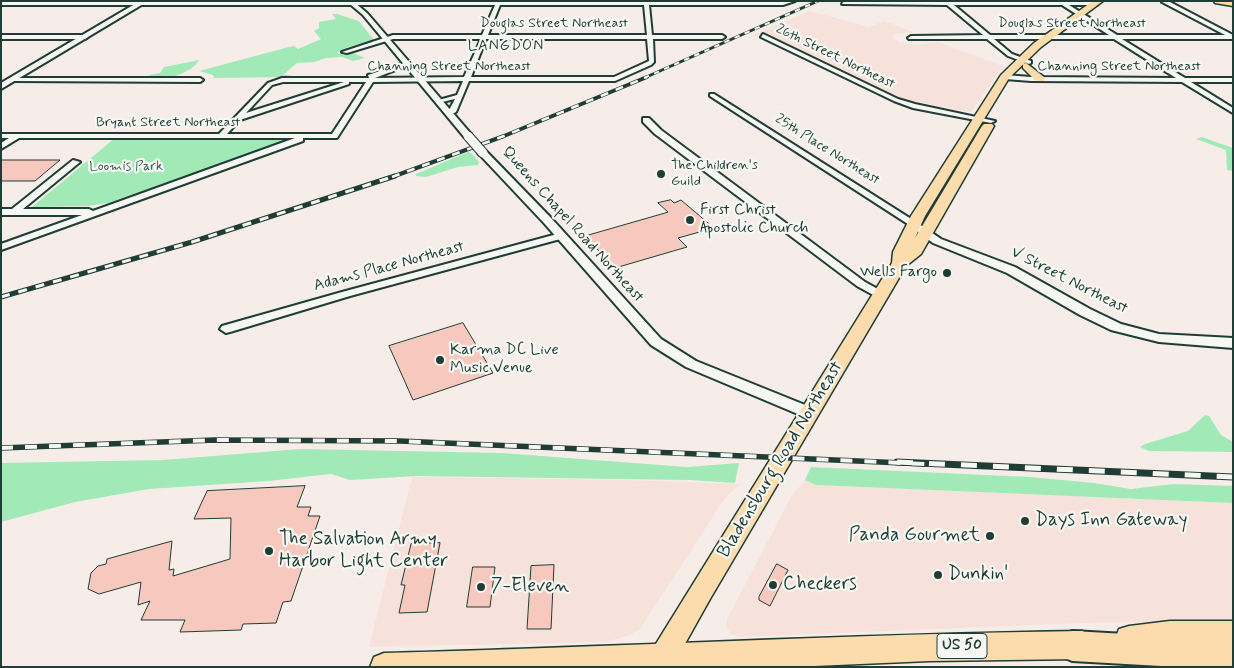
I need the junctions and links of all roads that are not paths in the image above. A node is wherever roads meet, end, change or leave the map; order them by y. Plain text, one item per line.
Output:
1 (793, 1) edge
2 (1110, 1) edge
3 (1218, 1) edge
4 (14, 2) edge
5 (143, 2) edge
6 (351, 2) edge
7 (498, 2) edge
8 (646, 2) edge
9 (948, 2) edge
10 (1061, 2) edge
11 (1165, 2) edge
12 (1, 3) edge
13 (844, 3) dead end
14 (1097, 3) edge
15 (1233, 4) edge
16 (1, 8) edge
17 (1083, 16) junction
18 (763, 36) dead end
19 (988, 36) junction
20 (1045, 36) junction
21 (1057, 36) junction
22 (1114, 36) junction
23 (1232, 36) edge
24 (1, 37) edge
25 (85, 37) junction
26 (484, 37) junction
27 (650, 37) junction
28 (722, 37) dead end
29 (911, 38) dead end
30 (386, 39) junction
31 (345, 52) dead end
32 (1025, 63) junction
33 (407, 64) junction
34 (373, 77) junction
35 (1010, 78) junction
36 (420, 79) junction
37 (466, 79) junction
38 (14, 80) junction
39 (200, 80) dead end
40 (358, 80) junction
41 (1040, 80) junction
42 (1182, 80) junction
43 (1233, 80) edge
44 (1, 87) edge
45 (712, 95) dead end
46 (460, 96) junction
47 (438, 101) junction
48 (1233, 111) edge
49 (452, 112) dead end
50 (237, 119) junction
51 (986, 119) junction
52 (646, 120) dead end
53 (1, 136) edge
54 (17, 136) junction
55 (220, 136) junction
56 (309, 136) junction
57 (1, 147) edge
58 (483, 153) joint
59 (76, 162) dead end
60 (959, 162) junction
61 (1, 212) edge
62 (14, 212) junction
63 (100, 212) junction
64 (914, 224) junction
65 (926, 232) junction
66 (561, 236) junction
67 (1, 247) edge
68 (900, 262) junction
69 (880, 295) junction
70 (226, 329) dead end
71 (1233, 343) edge
72 (810, 412) junction
73 (1233, 634) edge
74 (1072, 646) junction
75 (1233, 655) edge
76 (658, 664) edge
77 (493, 665) edge
78 (384, 667) edge

1 - 8 street
2 - 17 main road, Bladensburg Road Northeast
3 - 15 main road
4 - 5 street
4 - 12 street
4 - 16 street
5 - 6 street
5 - 25 street
6 - 7 street
6 - 30 street, Queens Chapel Road Northeast
7 - 8 street
7 - 26 street
8 - 27 street
9 - 10 street
9 - 13 street
9 - 19 street
10 - 14 street
10 - 17 street
11 - 23 street
14 - 17 main road, Bladensburg Road Northeast
17 - 20 main road, Bladensburg Road Northeast
17 - 21 main road, Bladensburg Road Northeast
17 - 22 street
18 - 51 street, 26th Street Northeast
19 - 20 street, Douglas Street Northeast
19 - 29 street, Douglas Street Northeast
19 - 32 street
20 - 21 street, Douglas Street Northeast
20 - 32 main road, Bladensburg Road Northeast
21 - 22 street, Douglas Street Northeast
21 - 32 main road, Bladensburg Road Northeast
22 - 23 street, Douglas Street Northeast
22 - 42 street
24 - 25 street
25 - 38 street
26 - 27 street, Douglas Street Northeast
26 - 30 street, Douglas Street Northeast
26 - 37 street
27 - 28 street, Douglas Street Northeast
27 - 37 street, Channing Street Northeast
30 - 31 street, Douglas Street Northeast
30 - 33 street, Queens Chapel Road Northeast
32 - 35 main road, Bladensburg Road Northeast
32 - 41 main road
33 - 34 street
33 - 36 street, Queens Chapel Road Northeast
34 - 36 street, Channing Street Northeast
34 - 40 street
34 - 56 street, Bryant Street Northeast
35 - 41 street, Channing Street Northeast
35 - 51 main road, Bladensburg Road Northeast
36 - 37 street, Channing Street Northeast
36 - 47 street, Queens Chapel Road Northeast
37 - 46 street
38 - 39 street
38 - 44 street
40 - 50 street
40 - 50 street, Channing Street Northeast
41 - 42 street, Channing Street Northeast
42 - 43 street, Channing Street Northeast
42 - 48 street
45 - 64 street, 25th Place Northeast
46 - 47 street
46 - 49 street
47 - 58 street, Queens Chapel Road Northeast, bridge
50 - 55 street
51 - 60 main road, Bladensburg Road Northeast
52 - 69 street
53 - 54 street, Bryant Street Northeast
54 - 55 street, Bryant Street Northeast
54 - 57 street
55 - 56 street, Bryant Street Northeast
56 - 63 street
58 - 66 street, Queens Chapel Road Northeast
59 - 62 street
60 - 64 main road, Bladensburg Road Northeast
60 - 65 main road, Bladensburg Road Northeast
61 - 62 street
62 - 63 street
63 - 67 street
64 - 65 street, 25th Place Northeast
64 - 68 main road, Bladensburg Road Northeast
65 - 68 main road, Bladensburg Road Northeast
65 - 71 street, V Street Northeast
66 - 70 street, Adams Place Northeast
66 - 72 street, Queens Chapel Road Northeast
68 - 69 main road, Bladensburg Road Northeast
69 - 72 main road, Bladensburg Road Northeast
72 - 76 main road, Bladensburg Road Northeast
73 - 74 highway
74 - 75 highway, US 50
74 - 76 highway, US 50
76 - 77 highway, US 50
77 - 78 highway, US 50

